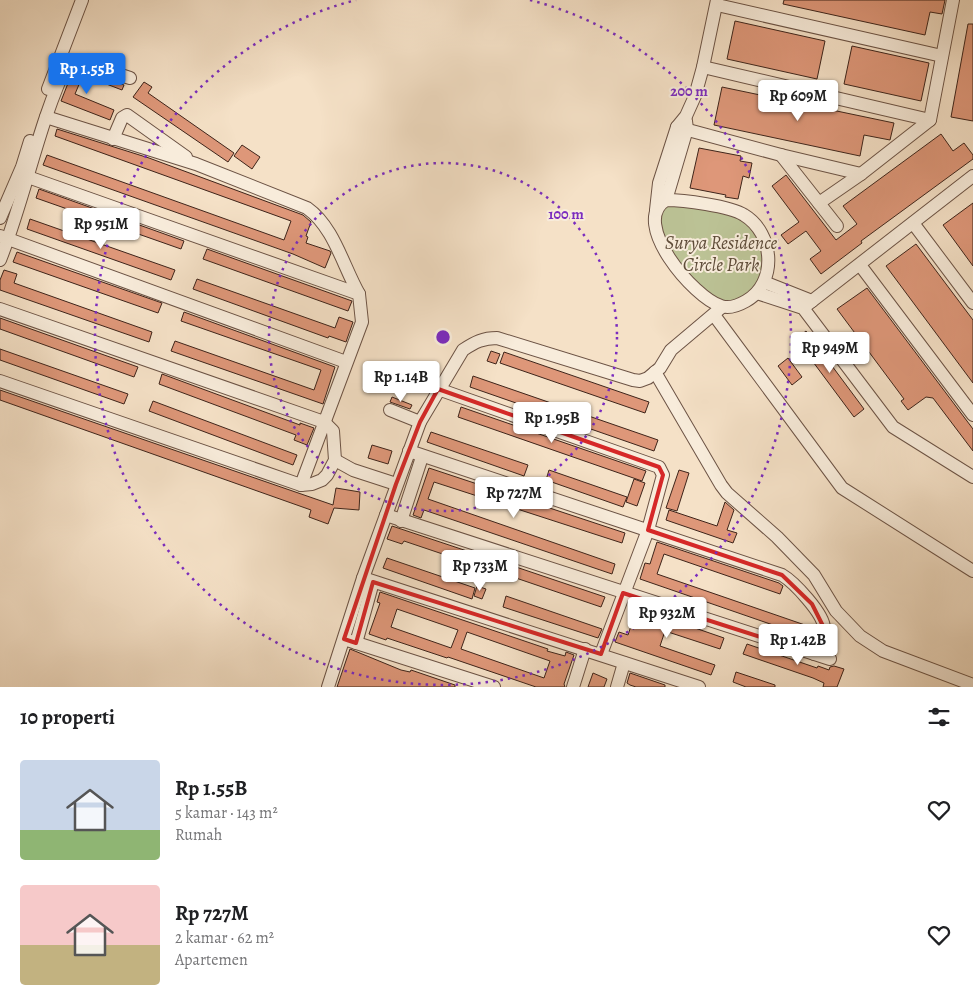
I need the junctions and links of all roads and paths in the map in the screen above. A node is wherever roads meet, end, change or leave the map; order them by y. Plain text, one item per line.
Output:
1 (82, 0) edge
2 (953, 0) edge
3 (717, 3) edge
4 (942, 56) junction
5 (703, 68) junction
6 (130, 78) dead end
7 (46, 117) junction
8 (930, 120) junction
9 (682, 128) junction
10 (113, 139) junction
11 (781, 155) junction
12 (196, 164) junction
13 (861, 174) junction
14 (28, 178) junction
15 (971, 182) edge
16 (664, 192) junction
17 (819, 203) junction
18 (0, 218) edge
19 (913, 223) junction
20 (837, 226) dead end
21 (4, 238) edge
22 (0, 260) edge
23 (860, 265) junction
24 (761, 288) junction
25 (359, 294) junction
26 (973, 303) edge
27 (807, 304) junction
28 (0, 310) edge
29 (718, 311) junction
30 (346, 362) junction
31 (658, 370) junction
32 (0, 381) edge
33 (438, 389) junction
34 (390, 410) dead end
35 (973, 415) edge
36 (324, 422) junction
37 (420, 422) junction
38 (408, 451) junction
39 (422, 457) junction
40 (335, 460) junction
41 (973, 477) edge
42 (396, 484) junction
43 (301, 485) junction
44 (386, 515) junction
45 (401, 521) junction
46 (648, 530) junction
47 (973, 571) edge
48 (368, 580) junction
49 (623, 593) junction
50 (350, 641) junction
51 (585, 649) junction
52 (601, 654) junction
53 (814, 654) junction
54 (830, 659) dead end
55 (624, 663) junction
56 (973, 685) edge
57 (328, 687) edge
58 (494, 687) edge
59 (573, 687) edge
60 (617, 687) edge
61 (699, 687) edge

1 - 18 street
2 - 4 street
3 - 4 street
3 - 5 street
4 - 8 street
5 - 8 street
5 - 9 street
6 - 7 street
7 - 10 street
7 - 14 street
8 - 13 street
9 - 11 street
9 - 16 street
10 - 12 street
10 - 12 street
11 - 13 street
11 - 17 street
12 - 25 street
13 - 17 street
14 - 21 street
14 - 25 street
15 - 19 street
16 - 24 street
16 - 29 street
17 - 20 street
19 - 23 street
19 - 26 street
21 - 22 street
21 - 30 street
23 - 27 street
23 - 35 street
24 - 27 street
24 - 29 street
25 - 30 street
27 - 41 street
28 - 36 street
29 - 31 street
29 - 47 street
30 - 36 street
31 - 33 street
31 - 56 street
32 - 43 street
33 - 37 street
33 - 46 street
34 - 37 street
36 - 40 street
36 - 43 street
37 - 38 street
38 - 39 street
38 - 42 street
39 - 45 street
39 - 46 street
40 - 42 street
40 - 43 street
42 - 44 street
44 - 45 street
44 - 48 street
45 - 49 street
46 - 49 street
46 - 53 street
48 - 50 street
48 - 51 street
49 - 52 street
49 - 53 street
50 - 57 street
50 - 58 street
51 - 52 street
51 - 59 street
52 - 55 street
53 - 54 street
55 - 60 street
55 - 61 street

